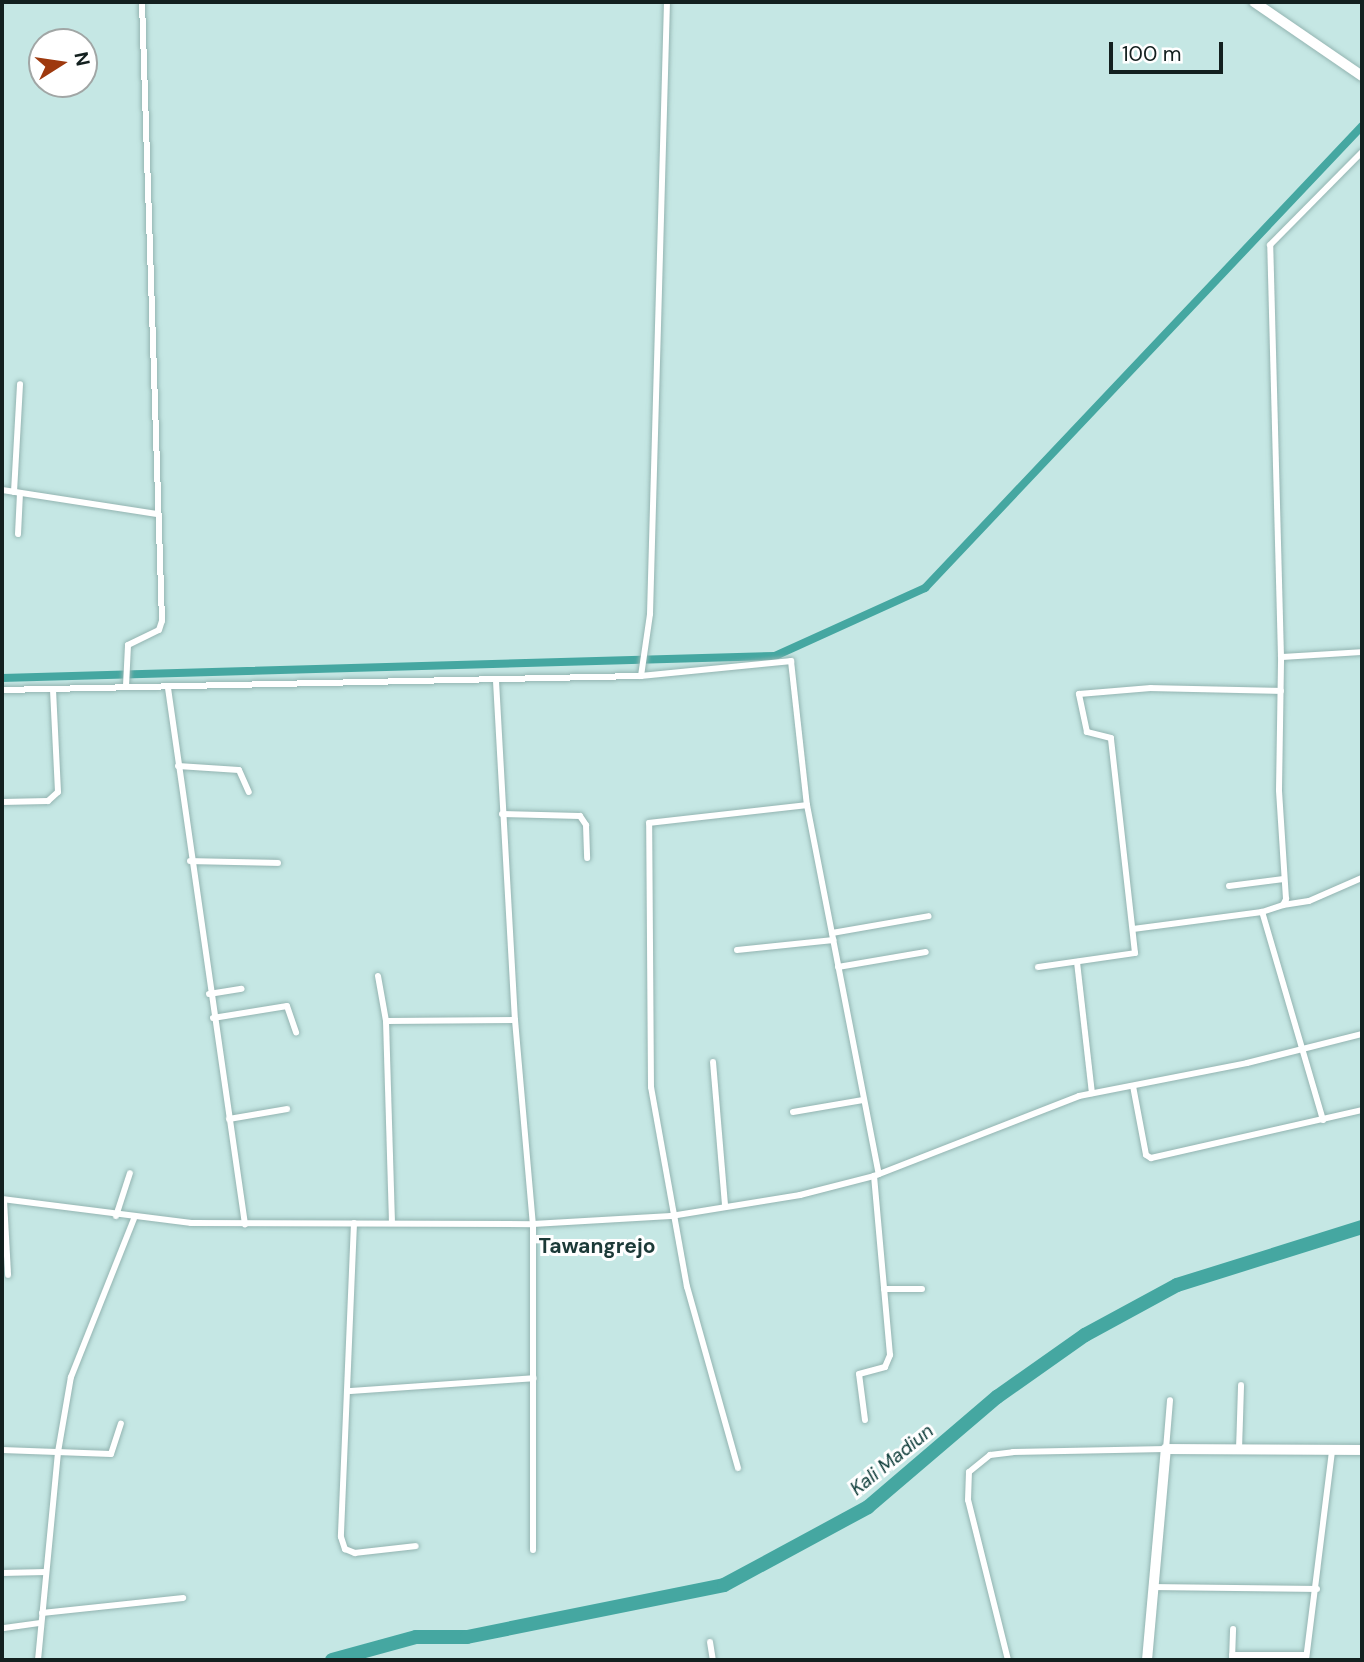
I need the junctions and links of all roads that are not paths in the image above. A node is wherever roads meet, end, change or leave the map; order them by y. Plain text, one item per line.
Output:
1 (142, 2) edge
2 (667, 2) edge
3 (1254, 2) edge
4 (1362, 76) edge
5 (1362, 152) edge
6 (20, 384) dead end
7 (2, 490) edge
8 (17, 492) junction
9 (156, 514) junction
10 (18, 534) dead end
11 (1362, 652) edge
12 (1281, 657) junction
13 (641, 673) junction
14 (496, 681) junction
15 (126, 684) junction
16 (168, 688) junction
17 (53, 689) junction
18 (2, 690) edge
19 (1281, 691) junction
20 (178, 766) junction
21 (249, 792) dead end
22 (2, 802) edge
23 (807, 805) junction
24 (502, 814) junction
25 (587, 858) dead end
26 (190, 862) junction
27 (278, 863) dead end
28 (1362, 878) edge
29 (1284, 879) junction
30 (1229, 886) dead end
31 (1283, 905) junction
32 (1262, 912) junction
33 (929, 916) dead end
34 (1133, 929) junction
35 (832, 936) junction
36 (737, 950) dead end
37 (926, 952) dead end
38 (1077, 962) junction
39 (838, 967) junction
40 (1038, 967) dead end
41 (378, 976) dead end
42 (242, 989) dead end
43 (209, 994) junction
44 (213, 1017) junction
45 (515, 1020) junction
46 (386, 1021) junction
47 (296, 1032) dead end
48 (1362, 1034) edge
49 (1302, 1051) junction
50 (713, 1062) dead end
51 (1133, 1086) junction
52 (1092, 1093) junction
53 (863, 1100) junction
54 (287, 1109) dead end
55 (1362, 1110) edge
56 (793, 1112) dead end
57 (229, 1119) junction
58 (1323, 1120) junction
59 (130, 1173) dead end
60 (876, 1175) junction
61 (3, 1199) edge
62 (725, 1206) junction
63 (117, 1216) junction
64 (671, 1216) junction
65 (134, 1219) junction
66 (354, 1223) junction
67 (392, 1223) junction
68 (245, 1224) junction
69 (533, 1224) junction
70 (8, 1275) dead end
71 (884, 1289) junction
72 (922, 1289) dead end
73 (534, 1378) junction
74 (1241, 1385) dead end
75 (350, 1391) junction
76 (1170, 1400) dead end
77 (865, 1420) dead end
78 (121, 1424) dead end
79 (1166, 1448) junction
80 (2, 1450) edge
81 (1332, 1451) junction
82 (1362, 1451) edge
83 (58, 1452) junction
84 (1239, 1452) junction
85 (738, 1468) dead end
86 (416, 1546) dead end
87 (533, 1550) dead end
88 (46, 1572) junction
89 (2, 1573) edge
90 (1153, 1587) junction
91 (1317, 1589) junction
92 (183, 1598) dead end
93 (42, 1613) junction
94 (41, 1623) junction
95 (4, 1628) dead end
96 (1233, 1629) dead end
97 (710, 1642) dead end
98 (1232, 1658) edge
99 (1306, 1658) edge
100 (38, 1660) edge
101 (713, 1660) edge
102 (1008, 1660) edge
103 (1147, 1660) edge

1 - 9 street
2 - 13 street
3 - 4 street
5 - 12 street
6 - 8 street
7 - 8 street
8 - 9 street
8 - 10 street
9 - 15 street
11 - 12 street
12 - 19 street
13 - 14 street
13 - 23 street
14 - 16 street
14 - 24 street
15 - 16 street
15 - 17 street
16 - 20 street
17 - 18 street
17 - 22 street
19 - 29 street
19 - 34 street
20 - 21 street
20 - 26 street
23 - 35 street
23 - 64 street
24 - 25 street
24 - 45 street
26 - 27 street
26 - 43 street
28 - 31 street
29 - 30 street
29 - 31 street
31 - 32 street
32 - 34 street
32 - 49 street
33 - 35 street
34 - 38 street
35 - 36 street
35 - 39 street
37 - 39 street
38 - 40 street
38 - 52 street
39 - 53 street
41 - 46 street
42 - 43 street
43 - 44 street
44 - 47 street
44 - 57 street
45 - 46 street
45 - 69 street
46 - 67 street
48 - 49 street
49 - 51 street
49 - 58 street
50 - 62 street
51 - 52 street
51 - 58 street
52 - 60 street
53 - 56 street
53 - 60 street
54 - 57 street
55 - 58 street
57 - 68 street
59 - 63 street
60 - 62 street
60 - 71 street
61 - 63 street
61 - 70 street
62 - 64 street
63 - 65 street
64 - 69 street
64 - 85 street
65 - 68 street
65 - 83 street
66 - 67 street
66 - 68 street
66 - 75 street
67 - 69 street
69 - 73 street
71 - 72 street
71 - 77 street
73 - 75 street
73 - 87 street
74 - 84 street
75 - 86 street
76 - 79 street
78 - 83 street
79 - 84 street
79 - 90 street
79 - 102 street
80 - 83 street
81 - 82 street
81 - 84 street
81 - 91 street
83 - 88 street
88 - 89 street
88 - 93 street
90 - 91 street
90 - 103 street
91 - 99 street
92 - 93 street
93 - 94 street
94 - 95 street
94 - 100 street
96 - 98 street
97 - 101 street
98 - 99 street

